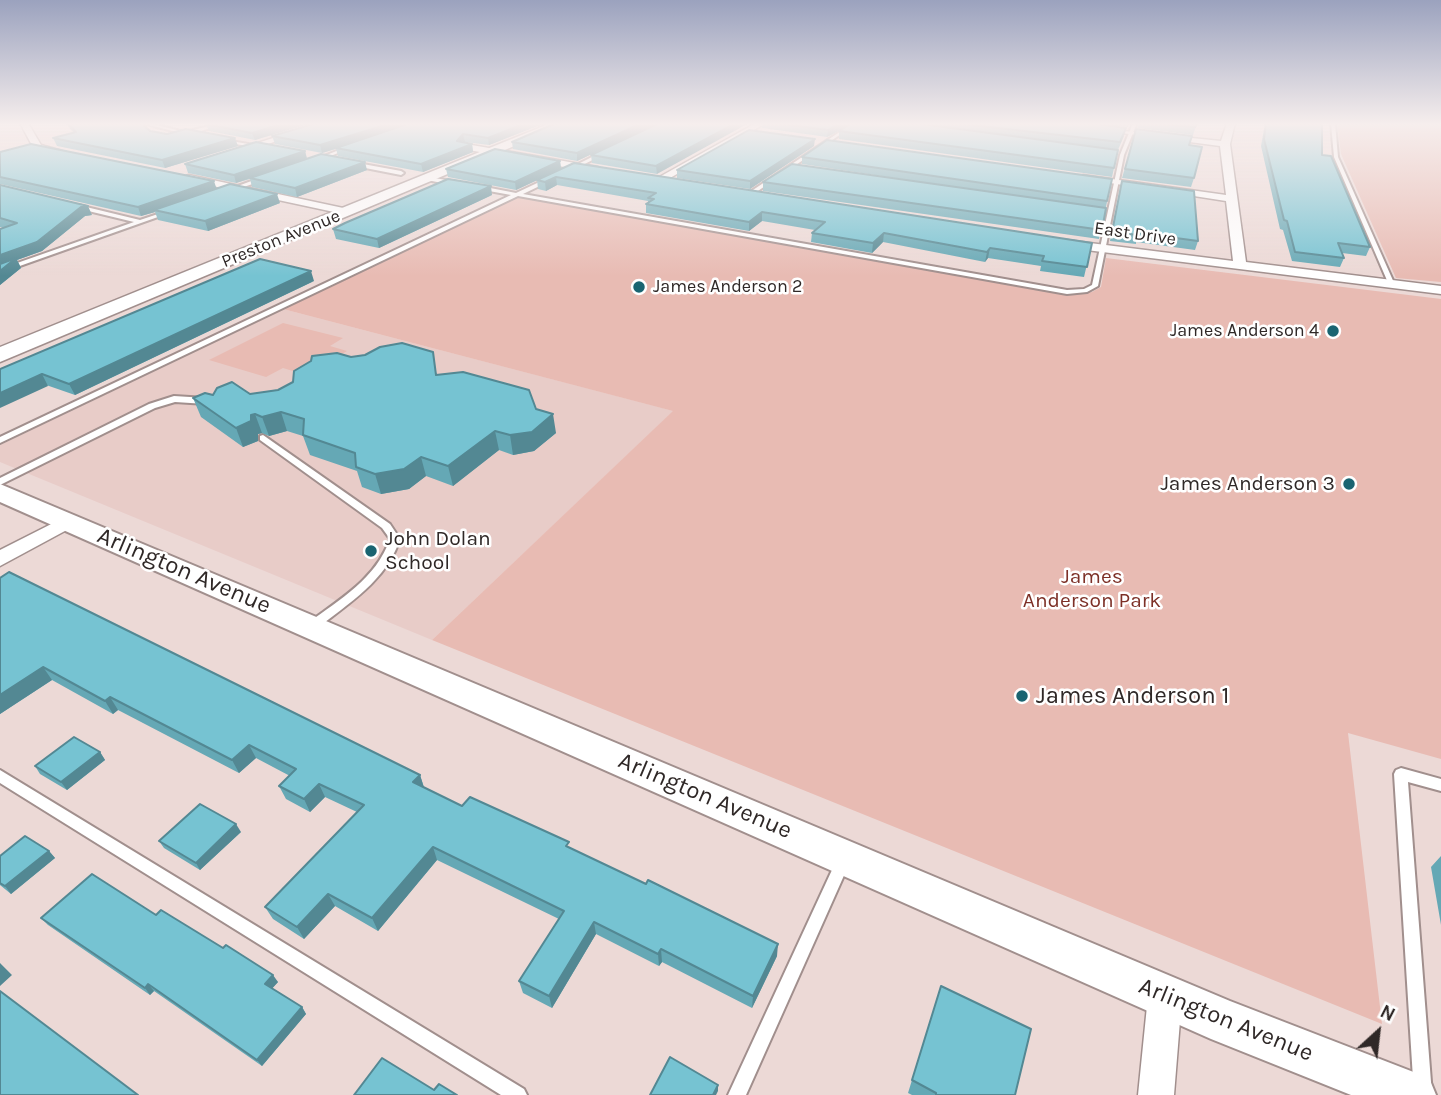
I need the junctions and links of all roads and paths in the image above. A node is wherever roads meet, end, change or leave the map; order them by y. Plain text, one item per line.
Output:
1 (186, 174) edge
2 (398, 174) edge
3 (441, 174) edge
4 (559, 174) edge
5 (669, 174) edge
6 (777, 174) edge
7 (1118, 174) edge
8 (1229, 174) edge
9 (1343, 174) edge
10 (273, 175) edge
11 (645, 177) edge
12 (1074, 177) edge
13 (429, 179) junction
14 (659, 180) junction
15 (1116, 182) junction
16 (677, 183) edge
17 (463, 185) edge
18 (476, 187) edge
19 (236, 188) junction
20 (220, 193) edge
21 (744, 193) joint
22 (516, 194) junction
23 (763, 197) edge
24 (1233, 199) junction
25 (64, 203) edge
26 (318, 206) junction
27 (174, 210) edge
28 (348, 212) junction
29 (1095, 212) edge
30 (1109, 214) junction
31 (140, 222) junction
32 (1049, 241) edge
33 (1101, 249) junction
34 (177, 262) dead end
35 (1240, 267) junction
36 (0, 271) edge
37 (1392, 285) junction
38 (1441, 290) edge
39 (0, 355) edge
40 (219, 409) edge
41 (263, 438) edge
42 (0, 440) edge
43 (0, 482) edge
44 (0, 492) edge
45 (69, 521) junction
46 (0, 559) edge
47 (312, 626) junction
48 (0, 776) edge
49 (1441, 785) edge
50 (845, 856) junction
51 (1165, 996) junction
52 (518, 1095) edge
53 (737, 1095) edge
54 (1156, 1095) edge
55 (1412, 1095) edge
56 (1423, 1095) edge

1 - 19 street
2 - 26 main road, Preston Avenue
3 - 13 main road, Preston Avenue
4 - 22 lane
5 - 14 street
6 - 21 lane
7 - 15 lane
8 - 24 street
9 - 37 lane
10 - 19 lane
11 - 14 street
12 - 15 street
13 - 17 lane
13 - 28 main road, Preston Avenue
14 - 16 street
15 - 24 street
15 - 30 lane
18 - 22 lane
19 - 20 lane
19 - 26 street
21 - 23 street
22 - 33 lane
22 - 42 lane
24 - 35 street
25 - 31 lane
26 - 28 street
26 - 34 main road, Preston Avenue
27 - 31 lane
28 - 39 main road, Preston Avenue
29 - 30 lane
30 - 33 lane
31 - 36 lane
32 - 33 street, East Drive
33 - 35 street, East Drive
35 - 37 street, East Drive
37 - 38 street, East Drive
40 - 43 lane
41 - 47 lane
44 - 45 street, Arlington Avenue
45 - 46 street
45 - 47 street, Arlington Avenue
47 - 50 street, Arlington Avenue
48 - 52 lane
49 - 56 lane
50 - 51 street, Arlington Avenue
50 - 53 lane
51 - 54 street
51 - 55 street, Arlington Avenue

